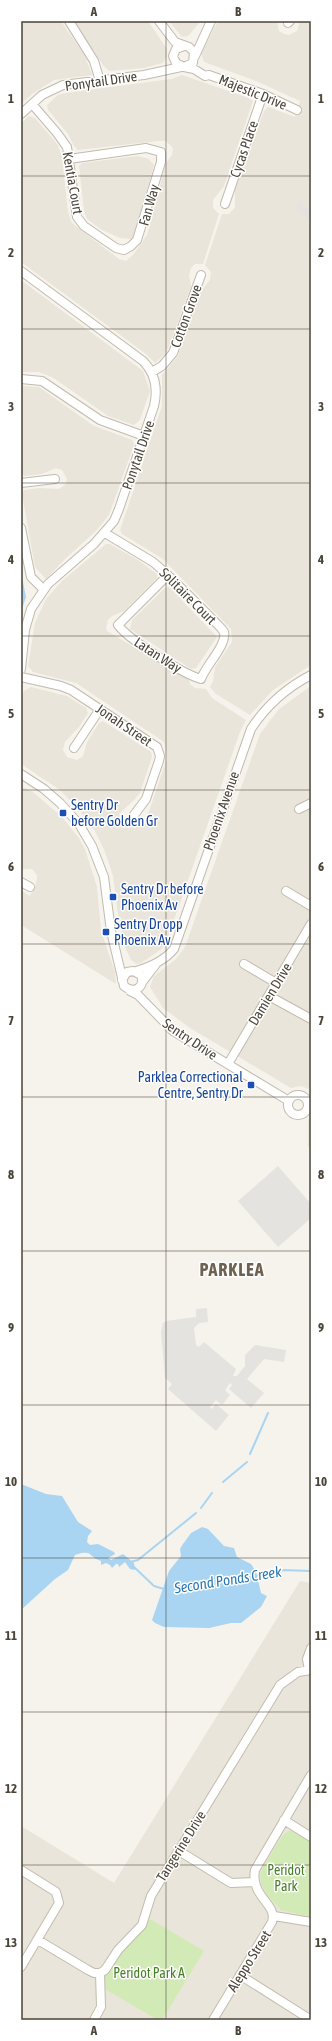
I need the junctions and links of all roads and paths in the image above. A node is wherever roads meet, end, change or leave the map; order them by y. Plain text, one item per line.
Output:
1 (69, 21) edge
2 (159, 21) edge
3 (211, 21) edge
4 (168, 36) junction
5 (203, 37) junction
6 (185, 46) junction
7 (174, 54) junction
8 (195, 57) junction
9 (183, 67) junction
10 (164, 69) junction
11 (209, 75) junction
12 (100, 80) junction
13 (262, 94) junction
14 (32, 104) junction
15 (298, 110) dead end
16 (21, 114) edge
17 (69, 159) junction
18 (225, 204) dead end
19 (124, 250) joint
20 (21, 271) edge
21 (201, 275) dead end
22 (152, 372) junction
23 (21, 379) edge
24 (144, 436) junction
25 (55, 479) dead end
26 (21, 483) edge
27 (21, 528) edge
28 (105, 533) junction
29 (168, 576) junction
30 (43, 589) junction
31 (21, 669) edge
32 (311, 675) edge
33 (21, 677) edge
34 (201, 679) joint
35 (100, 709) junction
36 (74, 748) dead end
37 (21, 774) edge
38 (311, 803) edge
39 (299, 809) dead end
40 (134, 815) dead end
41 (286, 892) dead end
42 (311, 906) edge
43 (311, 924) edge
44 (116, 950) junction
45 (156, 964) junction
46 (244, 964) dead end
47 (134, 971) junction
48 (122, 980) junction
49 (142, 983) junction
50 (276, 983) junction
51 (128, 990) junction
52 (269, 996) junction
53 (153, 1012) junction
54 (311, 1019) edge
55 (228, 1064) junction
56 (289, 1101) junction
57 (310, 1107) edge
58 (311, 1648) edge
59 (310, 1670) edge
60 (311, 1775) edge
61 (284, 1820) junction
62 (311, 1836) edge
63 (179, 1851) junction
64 (21, 1870) edge
65 (255, 1882) junction
66 (274, 1916) junction
67 (311, 1922) edge
68 (38, 1940) junction
69 (21, 1967) edge
70 (100, 1973) junction
71 (240, 1975) junction
72 (94, 2020) edge
73 (213, 2020) edge
74 (311, 2020) edge

1 - 12 street
2 - 4 street
3 - 5 street
4 - 6 street
4 - 7 street
5 - 6 street
5 - 8 street
6 - 7 street
6 - 8 street
7 - 9 street
7 - 10 street
8 - 9 street
8 - 11 street, Majestic Drive
9 - 10 street, Ponytail Drive
9 - 11 street, Majestic Drive
10 - 12 street, Ponytail Drive
11 - 13 street, Majestic Drive
12 - 14 street, Ponytail Drive
13 - 15 street, Majestic Drive
13 - 18 street, Cycas Place
14 - 16 street, Ponytail Drive
14 - 17 street, Kentia Court
17 - 19 street, Kentia Court
17 - 19 street, Fan Way
20 - 22 street
21 - 22 street, Cotton Grove
22 - 24 street, Ponytail Drive
23 - 24 street
24 - 28 street, Ponytail Drive
25 - 26 street
27 - 30 street
28 - 29 street, Solitaire Court
28 - 30 street, Ponytail Drive
29 - 34 street, Solitaire Court
29 - 34 street, Latan Way
30 - 31 street, Ponytail Drive
32 - 45 street, Phoenix Avenue
33 - 35 street, Jonah Street
35 - 36 street
35 - 40 street, Jonah Street
37 - 44 street
38 - 39 street
41 - 42 street
43 - 50 street, Damien Drive
44 - 47 street
44 - 48 street
45 - 47 street, Phoenix Avenue
45 - 49 street, Phoenix Avenue
46 - 50 street
47 - 48 street
47 - 49 street
48 - 51 street
49 - 51 street
49 - 53 street, Sentry Drive
50 - 52 street, Damien Drive
51 - 53 street, Sentry Drive
52 - 54 street
52 - 55 street, Damien Drive
53 - 55 street, Sentry Drive
55 - 56 street, Sentry Drive
56 - 57 street
56 - 57 street
58 - 59 street
59 - 63 street, Tangerine Drive
60 - 61 street
61 - 62 street
61 - 65 street
63 - 65 street
63 - 70 street, Tangerine Drive
64 - 68 street
65 - 66 street, Aleppo Street
66 - 67 street
66 - 71 street, Aleppo Street
68 - 69 street
68 - 70 street
70 - 72 street
71 - 73 street, Aleppo Street
71 - 74 street

